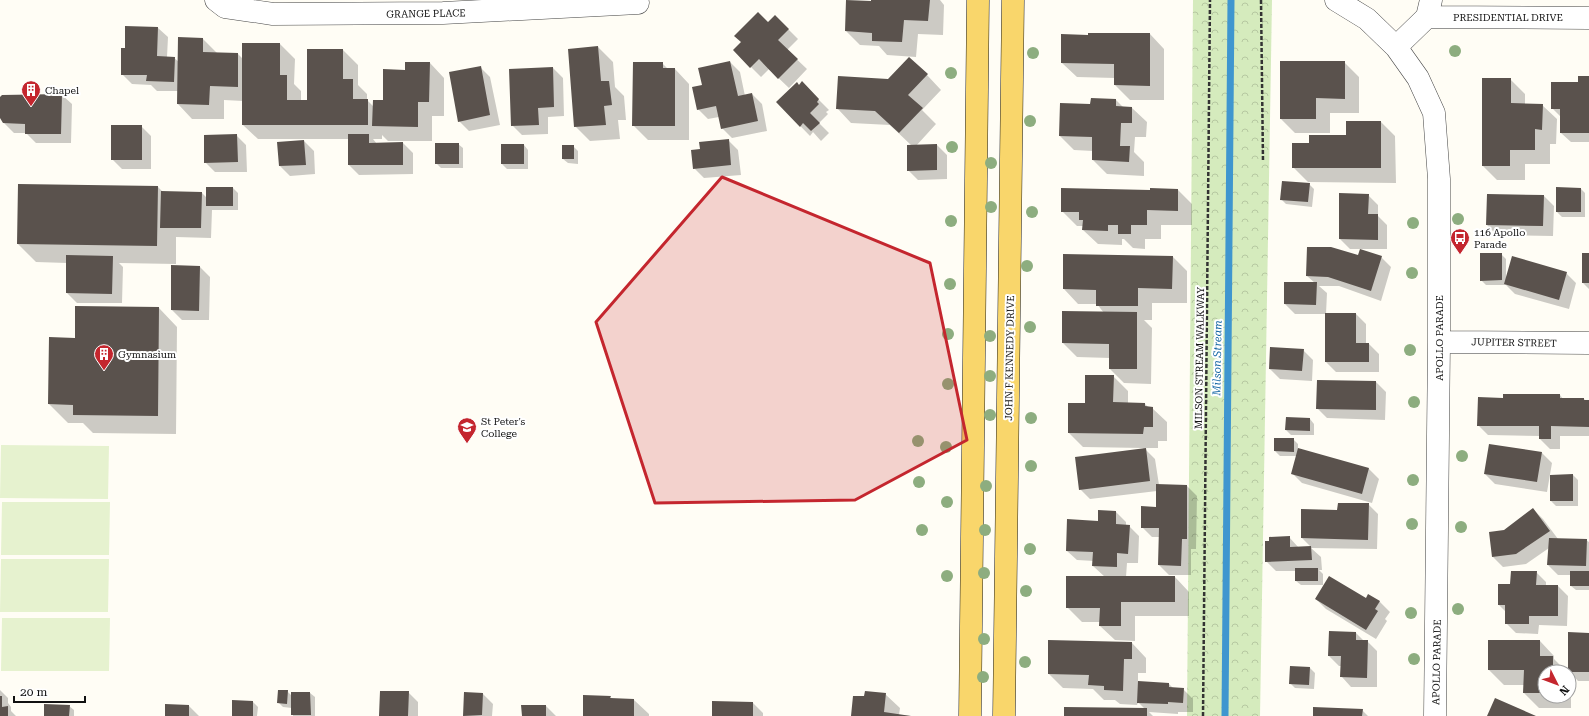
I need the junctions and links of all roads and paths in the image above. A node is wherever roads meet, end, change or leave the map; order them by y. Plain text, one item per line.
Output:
1 (216, 0) edge
2 (978, 0) edge
3 (1013, 0) edge
4 (1210, 0) edge
5 (1260, 0) edge
6 (1336, 0) edge
7 (638, 3) dead end
8 (1429, 8) edge
9 (1589, 18) edge
10 (1396, 47) junction
11 (1263, 162) dead end
12 (1439, 342) junction
13 (1589, 343) edge
14 (970, 716) edge
15 (1004, 716) edge
16 (1203, 716) edge
17 (1435, 716) edge

1 - 7 street, GRANGE PLACE
2 - 14 main road
3 - 15 main road, JOHN F KENNEDY DRIVE
4 - 16 path, MILSON STREAM WALKWAY
5 - 11 path
6 - 10 street, APOLLO PARADE
8 - 9 street, PRESIDENTIAL DRIVE
8 - 10 street
10 - 12 street, APOLLO PARADE
12 - 13 street, JUPITER STREET
12 - 17 street, APOLLO PARADE

